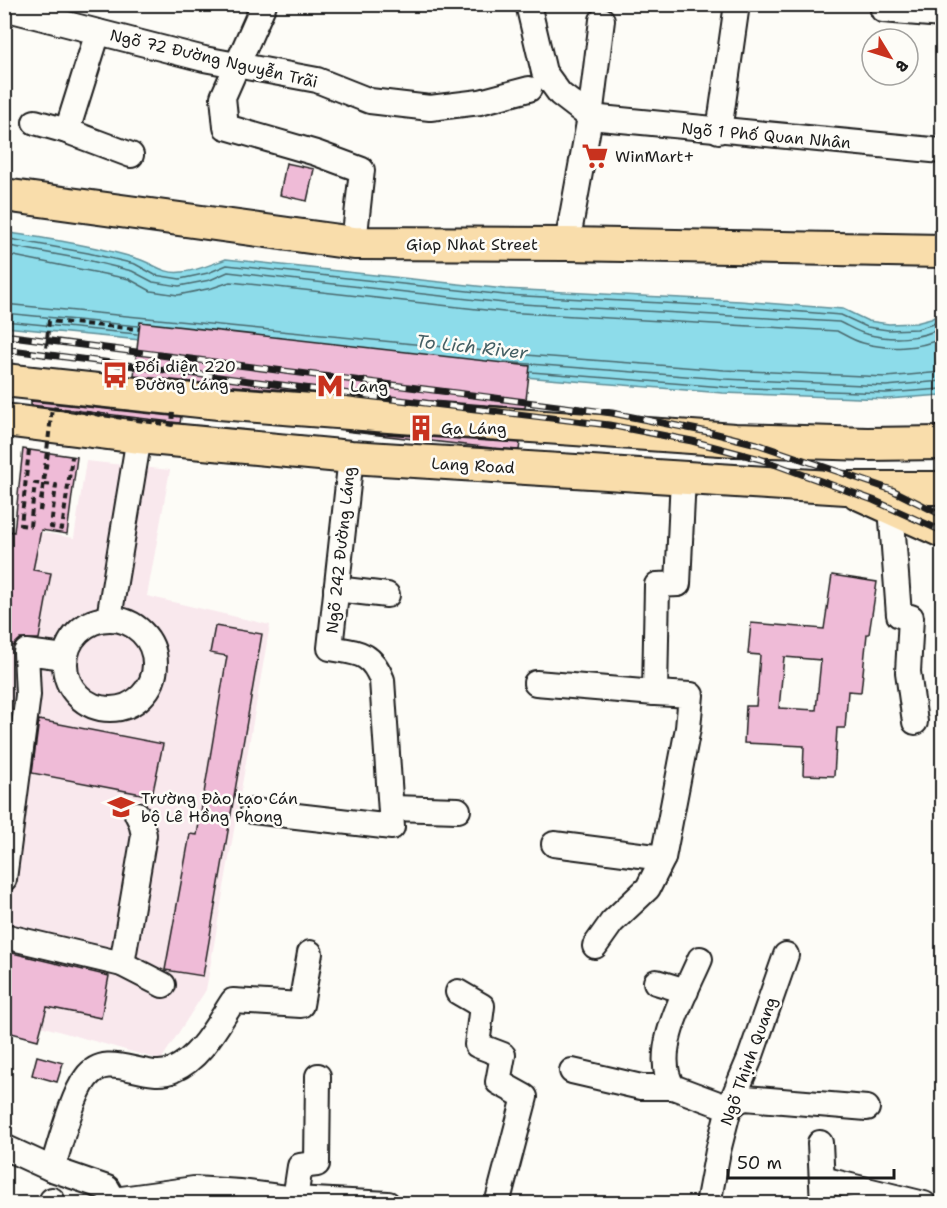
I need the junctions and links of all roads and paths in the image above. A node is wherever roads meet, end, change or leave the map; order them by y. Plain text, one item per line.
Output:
1 (264, 4) edge
2 (528, 4) edge
3 (737, 4) edge
4 (4, 8) edge
5 (883, 10) dead end
6 (942, 15) edge
7 (602, 20) dead end
8 (98, 32) junction
9 (238, 66) junction
10 (529, 89) dead end
11 (590, 117) junction
12 (35, 122) dead end
13 (67, 131) junction
14 (719, 131) junction
15 (942, 151) edge
16 (131, 155) dead end
17 (4, 195) edge
18 (354, 243) junction
19 (567, 244) junction
20 (942, 250) edge
21 (140, 329) dead end
22 (46, 351) dead end
23 (4, 380) edge
24 (219, 403) junction
25 (173, 411) dead end
26 (4, 420) edge
27 (139, 437) junction
28 (942, 443) edge
29 (214, 444) junction
30 (49, 445) dead end
31 (29, 450) dead end
32 (72, 457) dead end
33 (351, 458) junction
34 (683, 477) junction
35 (44, 484) junction
36 (846, 488) junction
37 (934, 492) edge
38 (891, 507) junction
39 (942, 531) edge
40 (336, 589) junction
41 (387, 595) dead end
42 (110, 618) junction
43 (65, 657) junction
44 (536, 683) dead end
45 (655, 693) junction
46 (915, 722) dead end
47 (392, 808) junction
48 (458, 810) dead end
49 (253, 811) dead end
50 (137, 814) dead end
51 (554, 844) dead end
52 (663, 858) junction
53 (4, 879) edge
54 (4, 936) edge
55 (595, 946) dead end
56 (310, 953) dead end
57 (786, 955) dead end
58 (700, 959) dead end
59 (122, 964) junction
60 (656, 982) dead end
61 (163, 985) dead end
62 (686, 991) junction
63 (458, 992) dead end
64 (572, 1071) dead end
65 (318, 1076) dead end
66 (673, 1087) junction
67 (729, 1108) junction
68 (867, 1108) dead end
69 (820, 1143) dead end
70 (4, 1147) edge
71 (52, 1169) junction
72 (822, 1179) junction
73 (295, 1199) junction
74 (113, 1202) edge
75 (388, 1203) edge
76 (497, 1203) edge
77 (708, 1203) edge
78 (823, 1203) edge
79 (924, 1203) edge

1 - 9 street
2 - 11 street
3 - 14 street
4 - 8 street, Ngõ 72 Đường Nguyễn Trãi
5 - 6 street
7 - 11 street
8 - 9 street, Ngõ 72 Đường Nguyễn Trãi
8 - 13 street
9 - 10 street, Ngõ 72 Đường Nguyễn Trãi
9 - 18 street
11 - 14 street, Ngõ 1 Phố Quan Nhân
11 - 19 street
12 - 13 street
13 - 16 street
14 - 15 street, Ngõ 1 Phố Quan Nhân
17 - 18 main road, Giap Nhat Street
18 - 19 main road, Giap Nhat Street
19 - 20 main road, Giap Nhat Street
21 - 22 path
23 - 24 main road
24 - 28 main road
24 - 29 main road
25 - 35 path, bridge
26 - 27 main road, Lang Road
27 - 29 main road, Lang Road
27 - 42 street
29 - 33 main road, Lang Road
30 - 35 path, bridge
31 - 35 path
32 - 35 path, bridge
33 - 34 main road, Lang Road
33 - 40 street, Ngõ 242 Đường Láng
34 - 36 main road, Lang Road
34 - 45 street
36 - 37 main road, Lang Road
36 - 38 main road
38 - 39 main road
38 - 46 street
40 - 41 street
40 - 47 street, Ngõ 242 Đường Láng
42 - 43 street
42 - 43 street
43 - 53 street
44 - 45 street
45 - 52 street
47 - 48 street
47 - 49 street
50 - 59 street
51 - 52 street
52 - 55 street
54 - 59 street
56 - 71 street
57 - 67 street, Ngõ Thịnh Quang
58 - 62 street
59 - 61 street
60 - 62 street
62 - 66 street
63 - 76 street
64 - 66 street
65 - 73 street
66 - 67 street
67 - 68 street
67 - 77 street, Ngõ Thịnh Quang
69 - 72 street
70 - 71 street
71 - 74 street
72 - 78 street
72 - 79 street
73 - 74 street
73 - 75 street

